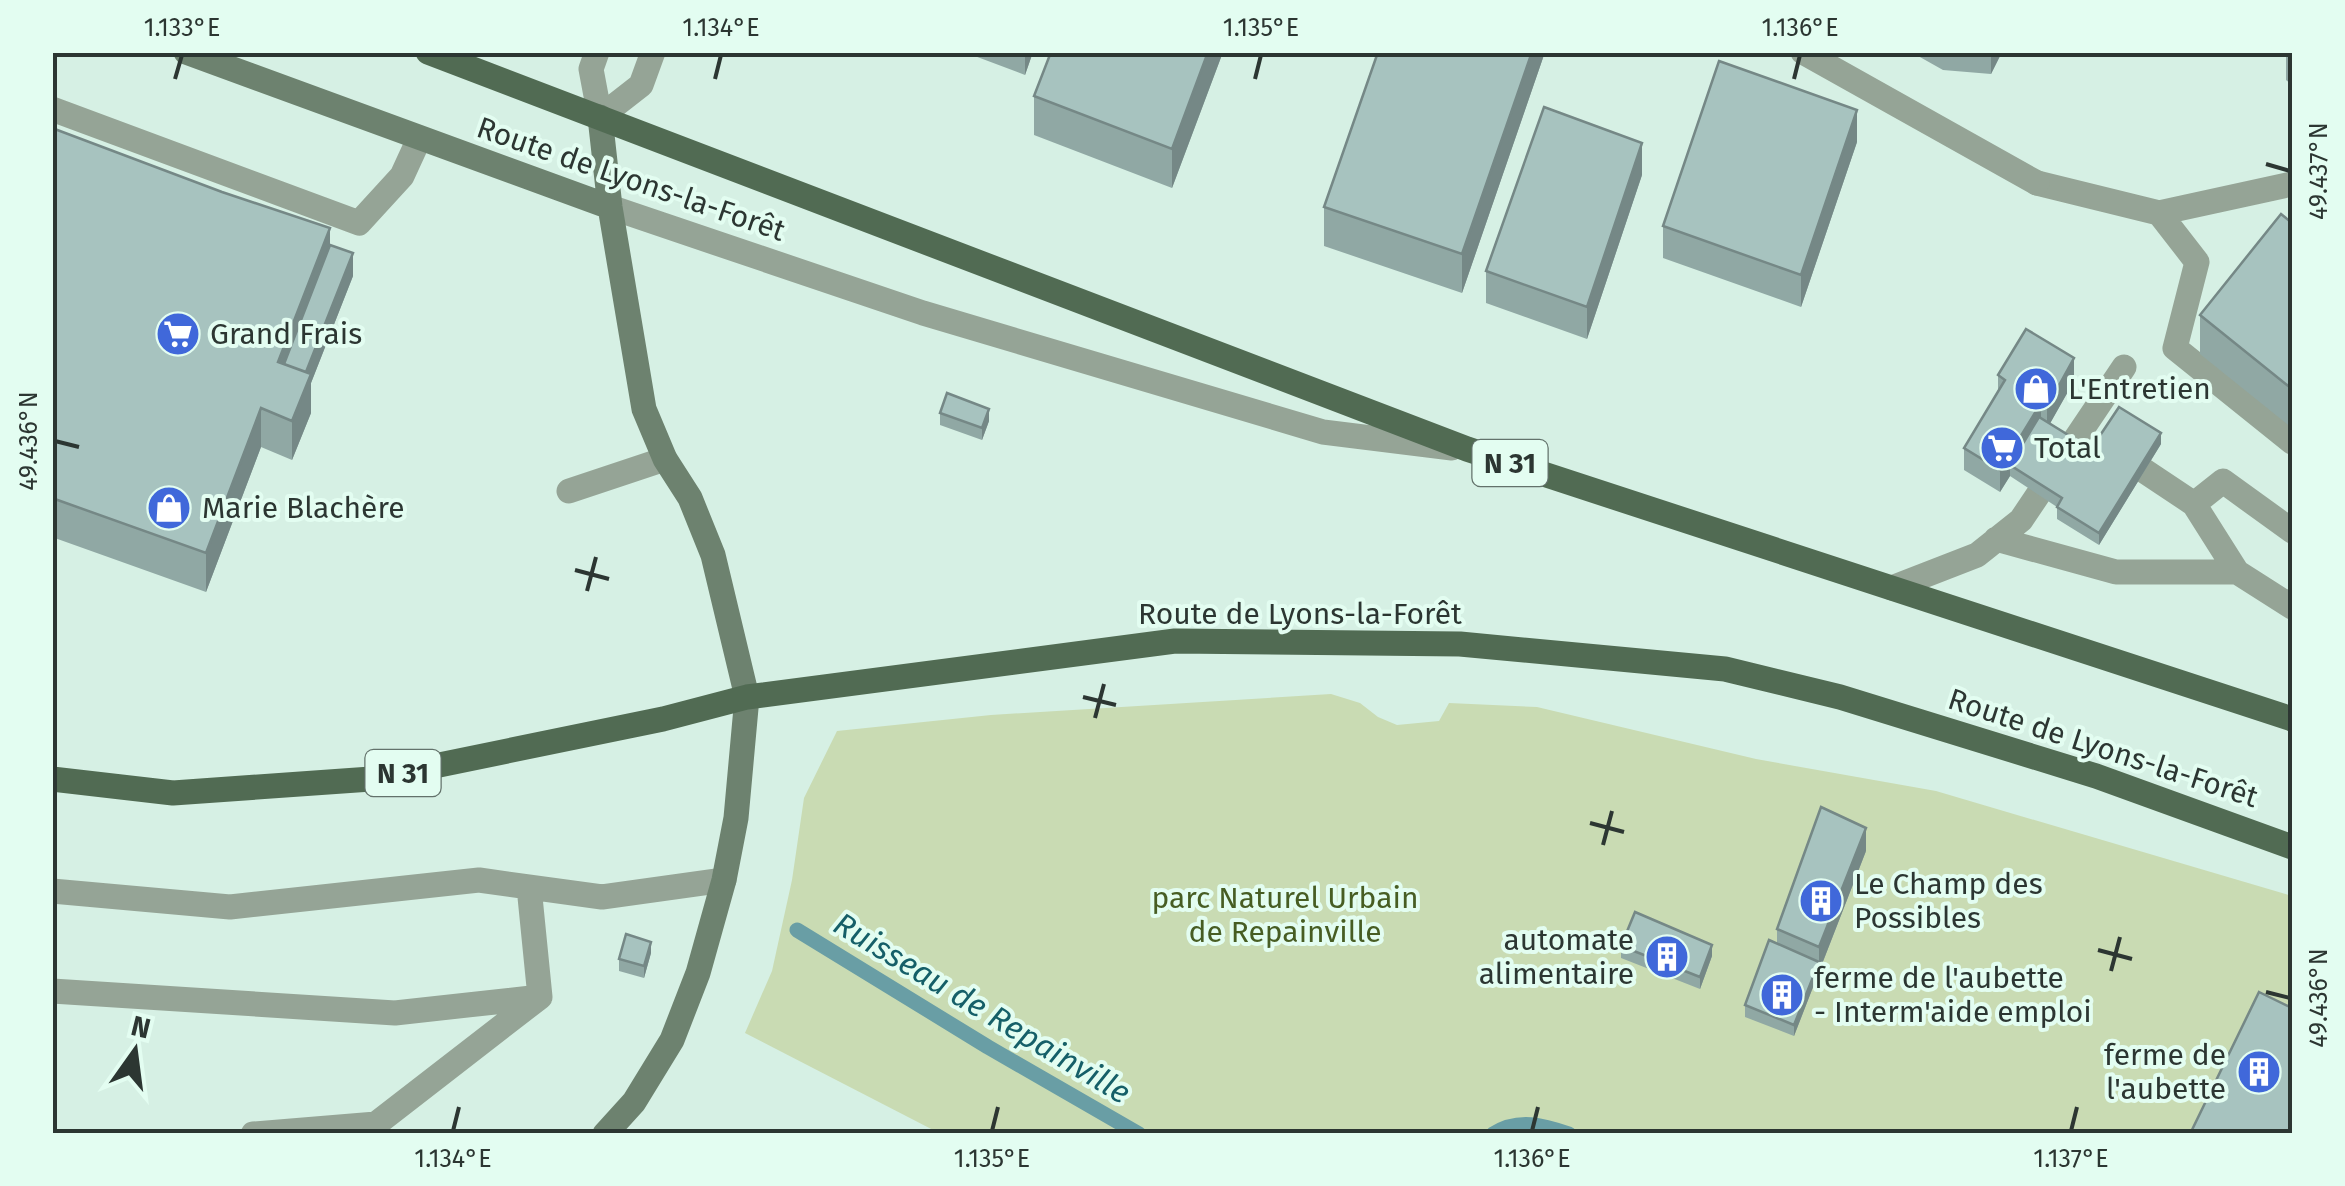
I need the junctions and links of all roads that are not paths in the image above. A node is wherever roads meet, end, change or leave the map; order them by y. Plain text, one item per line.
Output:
1 (186, 52) edge
2 (428, 52) edge
3 (597, 52) edge
4 (653, 52) edge
5 (1803, 52) edge
6 (52, 109) edge
7 (600, 117) junction
8 (419, 139) junction
9 (2292, 184) edge
10 (610, 207) junction
11 (2159, 213) junction
12 (2124, 366) dead end
13 (2081, 429) junction
14 (2292, 442) edge
15 (1467, 449) junction
16 (665, 459) junction
17 (569, 491) dead end
18 (2194, 504) junction
19 (2292, 531) edge
20 (1996, 539) junction
21 (2237, 572) junction
22 (1892, 588) junction
23 (2292, 606) edge
24 (747, 697) junction
25 (2292, 719) edge
26 (52, 779) edge
27 (2292, 846) edge
28 (724, 880) junction
29 (529, 887) junction
30 (52, 891) edge
31 (52, 991) edge
32 (540, 997) junction
33 (253, 1134) edge
34 (605, 1134) edge

1 - 8 street, Route de Lyons-la-Forêt
2 - 7 main road, Route de Lyons-la-Forêt / N 31
3 - 7 street
4 - 7 street
5 - 11 street
6 - 8 street
7 - 10 street
7 - 15 main road, Route de Lyons-la-Forêt / N 31
8 - 10 street, Route de Lyons-la-Forêt
9 - 11 street
10 - 15 street, Route de Lyons-la-Forêt
10 - 16 street
11 - 14 street
12 - 13 street
13 - 18 street
13 - 20 street
15 - 22 main road, Route de Lyons-la-Forêt / N 31
16 - 17 street
16 - 24 street
18 - 19 street
18 - 21 street
20 - 21 street
20 - 22 street
21 - 23 street
22 - 25 main road, Route de Lyons-la-Forêt / N 31
24 - 26 main road, Route de Lyons-la-Forêt / N 31
24 - 27 main road, Route de Lyons-la-Forêt / N 31
24 - 28 street
28 - 29 street
28 - 34 street
29 - 30 street
29 - 32 street
31 - 32 street
32 - 33 street

